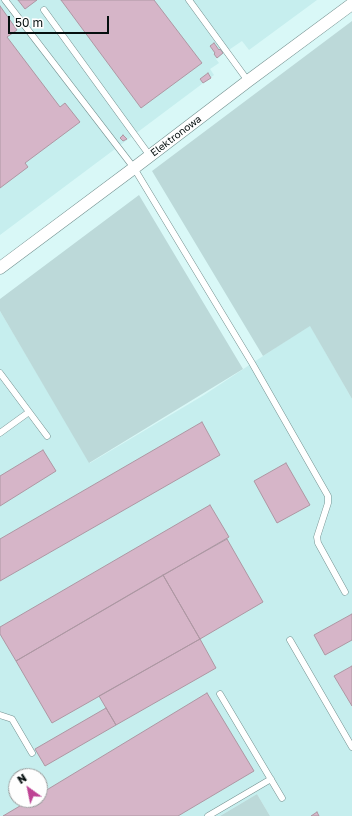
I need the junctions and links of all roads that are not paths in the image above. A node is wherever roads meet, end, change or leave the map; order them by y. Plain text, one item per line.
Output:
1 (5, 0) edge
2 (189, 0) edge
3 (352, 4) edge
4 (44, 10) dead end
5 (248, 81) junction
6 (150, 156) junction
7 (134, 168) junction
8 (0, 268) edge
9 (0, 373) edge
10 (29, 412) junction
11 (0, 433) edge
12 (47, 436) dead end
13 (345, 592) dead end
14 (290, 640) dead end
15 (220, 694) dead end
16 (0, 715) edge
17 (352, 746) edge
18 (32, 753) dead end
19 (271, 779) junction
20 (282, 798) dead end
21 (208, 816) edge

1 - 7 lane
2 - 5 lane
3 - 5 street, Elektronowa
4 - 6 lane
5 - 6 street, Elektronowa
6 - 7 street, Elektronowa
7 - 8 street, Elektronowa
7 - 13 lane
9 - 10 lane
10 - 11 lane
10 - 12 lane
14 - 17 lane
15 - 19 lane
16 - 18 lane
19 - 20 lane
19 - 21 lane

